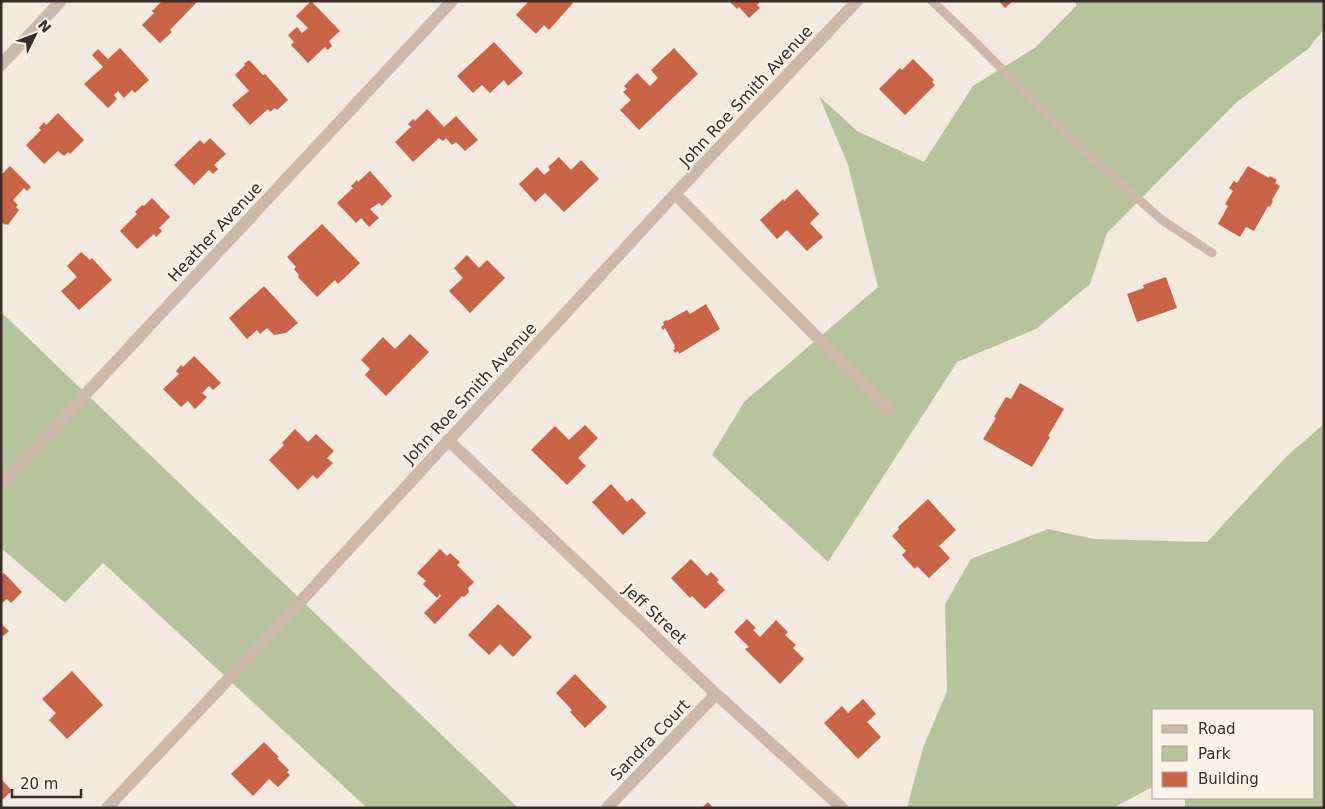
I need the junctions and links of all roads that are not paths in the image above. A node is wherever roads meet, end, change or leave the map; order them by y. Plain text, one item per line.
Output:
1 (61, 1) edge
2 (452, 1) edge
3 (857, 1) edge
4 (932, 1) edge
5 (1, 65) edge
6 (675, 194) junction
7 (1212, 253) dead end
8 (890, 412) dead end
9 (448, 440) junction
10 (1, 485) edge
11 (716, 694) junction
12 (108, 808) edge
13 (607, 808) edge
14 (842, 808) edge

1 - 5 street
2 - 10 street, Heather Avenue
3 - 6 street, John Roe Smith Avenue
4 - 7 lane
6 - 8 street
6 - 9 street, John Roe Smith Avenue
9 - 11 street, Jeff Street
9 - 12 street, John Roe Smith Avenue
11 - 13 street, Sandra Court
11 - 14 street, Jeff Street

